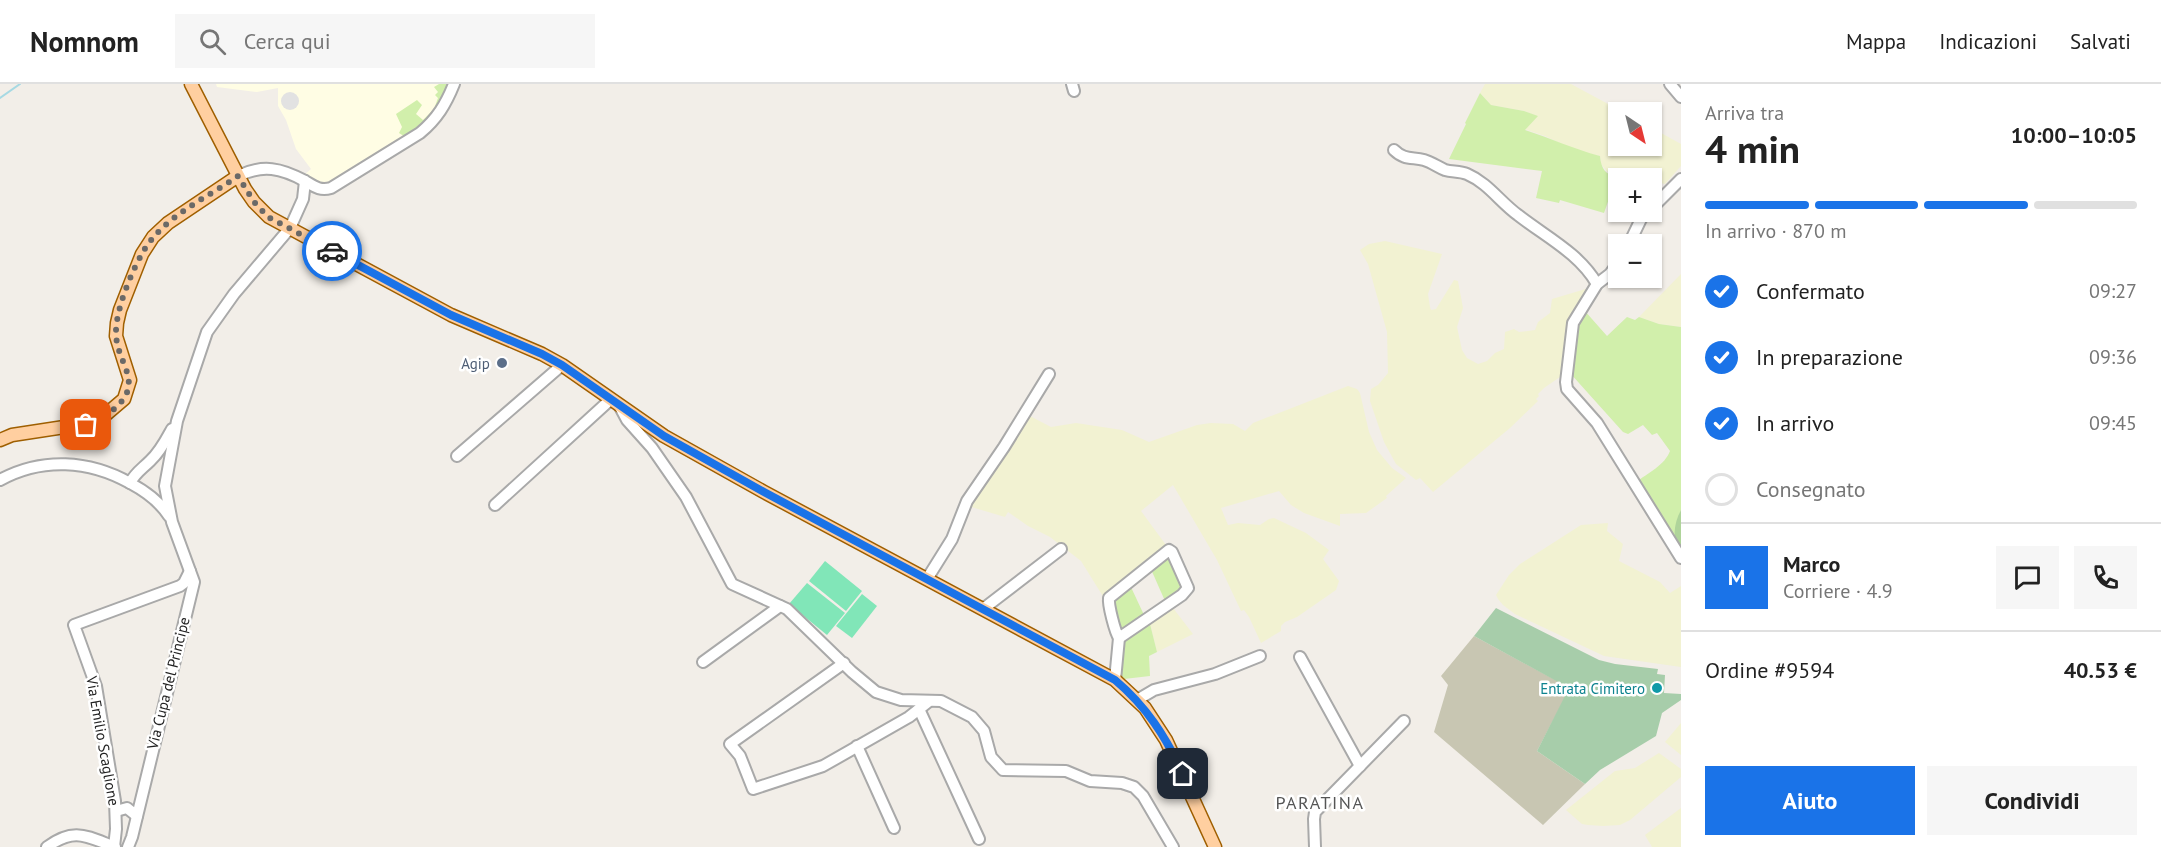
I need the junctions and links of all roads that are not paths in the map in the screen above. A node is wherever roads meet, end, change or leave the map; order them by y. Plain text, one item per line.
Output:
1 (191, 84) edge
2 (454, 84) edge
3 (1670, 84) edge
4 (1681, 97) edge
5 (1394, 150) dead end
6 (238, 176) junction
7 (1681, 179) edge
8 (305, 181) junction
9 (317, 189) junction
10 (1662, 198) edge
11 (303, 199) junction
12 (290, 228) junction
13 (1608, 276) edge
14 (1598, 285) junction
15 (562, 365) junction
16 (1050, 374) dead end
17 (615, 404) junction
18 (0, 440) edge
19 (166, 451) junction
20 (457, 456) dead end
21 (142, 468) junction
22 (108, 473) junction
23 (0, 480) edge
24 (130, 483) junction
25 (165, 486) junction
26 (151, 496) junction
27 (495, 505) dead end
28 (172, 522) junction
29 (1061, 549) dead end
30 (1681, 558) edge
31 (190, 572) junction
32 (927, 579) junction
33 (167, 591) junction
34 (780, 606) junction
35 (186, 609) junction
36 (983, 609) junction
37 (1119, 638) junction
38 (1260, 656) dead end
39 (1300, 657) dead end
40 (703, 662) dead end
41 (844, 663) junction
42 (1115, 680) junction
43 (1137, 700) junction
44 (928, 702) junction
45 (919, 709) junction
46 (1404, 721) dead end
47 (856, 746) junction
48 (1360, 766) junction
49 (116, 811) junction
50 (137, 816) junction
51 (894, 828) dead end
52 (979, 839) dead end
53 (47, 847) edge
54 (114, 847) edge
55 (128, 847) edge
56 (1173, 847) edge
57 (1215, 847) edge
58 (1315, 847) edge

1 - 6 main road
2 - 9 street
3 - 4 street
5 - 14 street
6 - 8 street
6 - 12 main road
6 - 18 main road
7 - 10 street
8 - 9 street
8 - 11 street
9 - 11 street
11 - 12 street
12 - 15 main road
12 - 19 street
13 - 14 street
14 - 30 street
15 - 17 main road
15 - 20 street
16 - 32 street
17 - 27 street
17 - 32 main road
17 - 34 street
19 - 21 street
19 - 25 street, Via Cupa del Principe
21 - 22 street
21 - 24 street
22 - 23 street, Via Cupa del Principe
22 - 24 street, Via Cupa del Principe
24 - 26 street, Via Cupa del Principe
25 - 26 street
25 - 28 street, Via Cupa del Principe
26 - 28 street, Via Cupa del Principe
28 - 31 street, Via Cupa del Principe
29 - 36 street
31 - 33 street, Via Emilio Scaglione
31 - 35 street, Via Cupa del Principe
32 - 36 main road
33 - 35 street
33 - 49 street, Via Emilio Scaglione
34 - 40 street
34 - 41 street
35 - 50 street, Via Cupa del Principe
36 - 42 main road
37 - 37 street
37 - 42 street
38 - 43 street
39 - 48 street
41 - 44 street
41 - 47 street
42 - 43 main road
43 - 57 main road
44 - 45 street
44 - 56 street
45 - 47 street
45 - 52 street
46 - 48 street
47 - 51 street
48 - 58 street
49 - 50 street
49 - 54 street, Via Emilio Scaglione
50 - 55 street, Via Cupa del Principe
53 - 54 street

